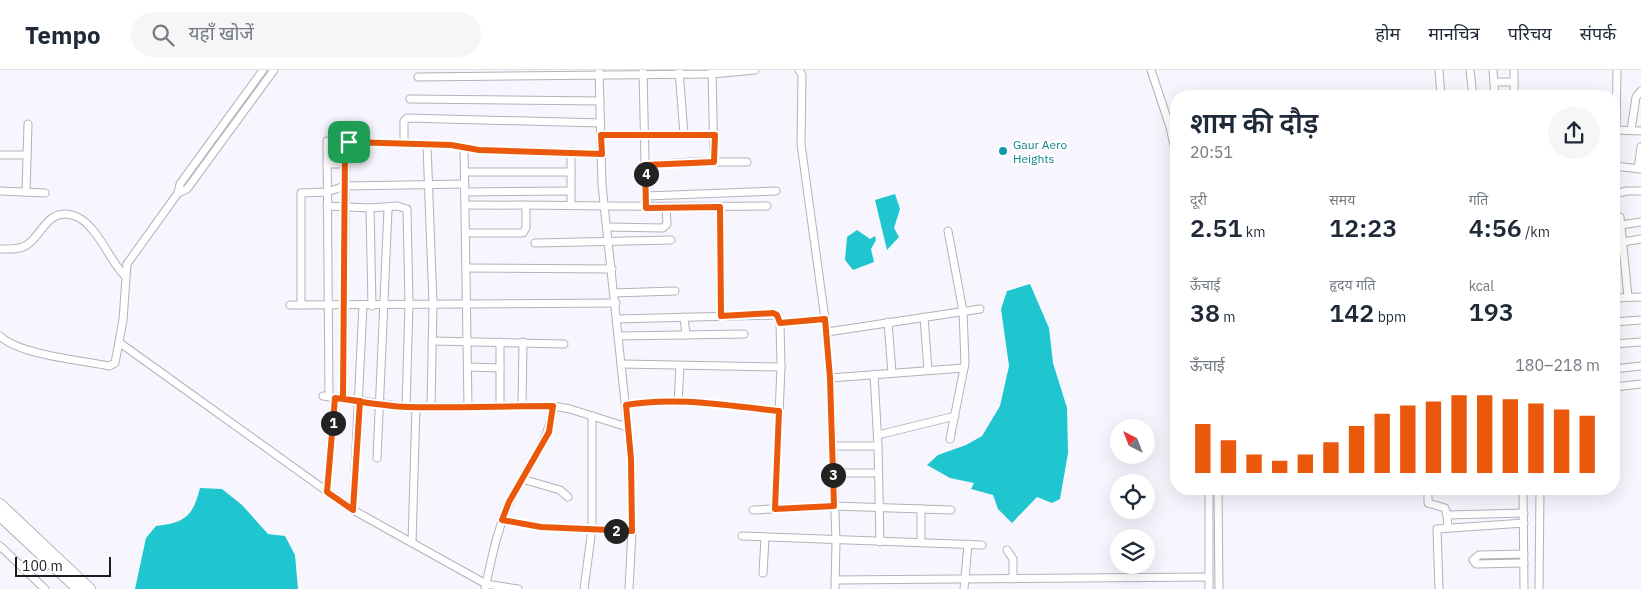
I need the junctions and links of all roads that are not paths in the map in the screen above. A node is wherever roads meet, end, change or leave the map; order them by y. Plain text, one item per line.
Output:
1 (263, 70) edge
2 (274, 70) edge
3 (755, 70) edge
4 (799, 70) edge
5 (1151, 70) edge
6 (1439, 70) edge
7 (1470, 70) edge
8 (1493, 70) edge
9 (1514, 70) edge
10 (1617, 70) edge
11 (600, 72) edge
12 (679, 72) edge
13 (712, 72) edge
14 (643, 73) edge
15 (418, 77) dead end
16 (1494, 82) junction
17 (1514, 82) junction
18 (1441, 90) edge
19 (1472, 90) edge
20 (1495, 90) edge
21 (1514, 90) edge
22 (1616, 90) edge
23 (1641, 91) edge
24 (410, 99) dead end
25 (600, 100) junction
26 (601, 123) junction
27 (28, 124) dead end
28 (1170, 127) edge
29 (1620, 130) edge
30 (1631, 130) junction
31 (1641, 131) edge
32 (644, 134) junction
33 (601, 135) junction
34 (684, 135) junction
35 (715, 135) junction
36 (327, 141) dead end
37 (404, 144) junction
38 (427, 145) junction
39 (1641, 147) edge
40 (464, 148) junction
41 (570, 152) junction
42 (602, 154) junction
43 (0, 155) edge
44 (27, 156) junction
45 (714, 162) junction
46 (747, 162) dead end
47 (327, 164) junction
48 (345, 164) junction
49 (645, 165) junction
50 (1620, 167) edge
51 (1639, 169) edge
52 (465, 172) junction
53 (571, 172) junction
54 (428, 183) junction
55 (345, 186) junction
56 (465, 188) junction
57 (0, 191) edge
58 (571, 191) junction
59 (776, 191) dead end
60 (26, 192) junction
61 (327, 192) junction
62 (1641, 192) edge
63 (45, 193) dead end
64 (178, 193) junction
65 (1620, 193) edge
66 (646, 196) junction
67 (466, 205) junction
68 (526, 205) junction
69 (571, 205) junction
70 (327, 206) junction
71 (345, 206) junction
72 (605, 206) junction
73 (767, 206) dead end
74 (666, 207) junction
75 (720, 207) junction
76 (370, 208) junction
77 (646, 208) junction
78 (388, 210) dead end
79 (1620, 217) dead end
80 (1641, 222) edge
81 (1621, 225) junction
82 (607, 227) junction
83 (948, 231) dead end
84 (466, 234) junction
85 (1641, 239) edge
86 (670, 240) dead end
87 (1623, 242) junction
88 (535, 243) dead end
89 (609, 243) junction
90 (0, 249) edge
91 (466, 268) junction
92 (612, 269) junction
93 (124, 275) junction
94 (676, 291) dead end
95 (614, 293) junction
96 (1628, 297) junction
97 (1641, 297) edge
98 (1620, 298) edge
99 (468, 303) junction
100 (616, 303) junction
101 (328, 304) junction
102 (409, 304) junction
103 (433, 304) junction
104 (290, 305) dead end
105 (301, 305) junction
106 (344, 305) junction
107 (362, 305) junction
108 (372, 306) junction
109 (385, 306) junction
110 (980, 308) dead end
111 (963, 311) junction
112 (721, 316) junction
113 (924, 317) junction
114 (684, 318) junction
115 (617, 319) junction
116 (825, 319) junction
117 (1641, 320) edge
118 (888, 322) junction
119 (1620, 322) edge
120 (780, 323) junction
121 (827, 332) junction
122 (744, 334) dead end
123 (686, 335) junction
124 (0, 336) edge
125 (618, 336) junction
126 (432, 341) junction
127 (468, 341) junction
128 (500, 342) junction
129 (523, 342) junction
130 (1641, 342) edge
131 (120, 344) junction
132 (564, 344) dead end
133 (1620, 344) edge
134 (622, 364) junction
135 (680, 366) junction
136 (1641, 366) edge
137 (468, 367) junction
138 (781, 367) junction
139 (500, 368) junction
140 (964, 368) junction
141 (1620, 368) edge
142 (928, 370) junction
143 (892, 373) junction
144 (874, 374) junction
145 (830, 378) junction
146 (1641, 384) edge
147 (1620, 386) edge
148 (332, 398) junction
149 (360, 401) junction
150 (678, 402) junction
151 (380, 404) junction
152 (626, 405) junction
153 (500, 406) junction
154 (522, 406) junction
155 (553, 406) junction
156 (406, 407) junction
157 (416, 407) junction
158 (431, 407) junction
159 (468, 407) junction
160 (779, 411) junction
161 (592, 416) junction
162 (954, 416) junction
163 (628, 426) junction
164 (878, 436) junction
165 (950, 439) dead end
166 (832, 446) junction
167 (878, 446) junction
168 (377, 458) dead end
169 (833, 473) junction
170 (878, 473) junction
171 (522, 479) junction
172 (327, 492) junction
173 (1209, 495) edge
174 (1218, 495) edge
175 (1428, 495) edge
176 (1523, 495) edge
177 (1540, 495) edge
178 (568, 497) dead end
179 (834, 506) junction
180 (880, 508) junction
181 (775, 509) junction
182 (921, 509) junction
183 (353, 510) junction
184 (753, 510) dead end
185 (951, 510) dead end
186 (1524, 512) junction
187 (3, 515) edge
188 (1447, 515) junction
189 (502, 520) junction
190 (1524, 523) junction
191 (1448, 527) junction
192 (592, 530) junction
193 (632, 531) junction
194 (742, 536) dead end
195 (765, 538) junction
196 (836, 541) junction
197 (880, 542) junction
198 (412, 543) junction
199 (921, 543) junction
200 (968, 544) junction
201 (982, 545) dead end
202 (0, 546) edge
203 (1007, 550) dead end
204 (1524, 554) junction
205 (1524, 563) junction
206 (762, 573) dead end
207 (1209, 577) junction
208 (964, 579) junction
209 (1013, 579) junction
210 (835, 580) junction
211 (881, 580) junction
212 (921, 580) junction
213 (485, 586) edge
214 (45, 589) edge
215 (78, 589) edge
216 (90, 589) edge
217 (518, 589) edge
218 (584, 589) edge
219 (628, 589) edge
220 (835, 589) edge
221 (881, 589) edge
222 (921, 589) edge
223 (964, 589) edge
224 (1209, 589) edge
225 (1219, 589) edge
226 (1439, 589) edge
227 (1524, 589) edge
228 (1539, 589) edge

1 - 64 street
2 - 64 street
3 - 13 street
4 - 116 street
5 - 28 street
6 - 18 street
7 - 19 street
8 - 16 street
9 - 17 street
10 - 22 street
11 - 14 street
11 - 15 street
11 - 25 street
12 - 13 street
12 - 14 street
12 - 34 street
13 - 35 street
14 - 32 street
16 - 17 street
16 - 20 street
17 - 21 street
23 - 30 street
24 - 25 street
25 - 26 street
26 - 33 street
26 - 37 street
27 - 44 street
29 - 30 street
30 - 31 street
32 - 33 street
32 - 34 street
32 - 49 street
33 - 42 street
34 - 35 street
35 - 45 street
36 - 47 street
37 - 38 street
37 - 48 street
38 - 40 street
38 - 54 street
39 - 51 street
40 - 41 street
40 - 52 street
41 - 42 street
41 - 53 street
42 - 72 street
43 - 44 street
44 - 60 street
45 - 46 street
45 - 49 street
47 - 48 street
47 - 61 street
48 - 55 street
49 - 66 street
50 - 51 street
52 - 53 street
52 - 56 street
53 - 58 street
54 - 55 street
54 - 56 street
54 - 103 street
55 - 61 street
55 - 71 street
56 - 58 street
56 - 67 street
57 - 60 street
58 - 69 street
59 - 66 street
60 - 63 street
61 - 70 street
61 - 105 street
62 - 65 street
64 - 93 street
66 - 77 street
67 - 68 street
67 - 84 street
68 - 69 street
68 - 84 street
69 - 72 street
70 - 71 street
70 - 101 street
71 - 76 street
71 - 106 street
72 - 77 street
72 - 82 street
73 - 75 street
74 - 75 street
74 - 77 street
74 - 82 street
75 - 112 street
76 - 102 street
76 - 108 street
78 - 109 street
79 - 81 street
80 - 81 street
81 - 87 street
82 - 89 street
83 - 111 street
84 - 91 street
85 - 87 street
86 - 89 street
87 - 96 street
88 - 89 street
89 - 92 street
90 - 93 street
91 - 92 street
91 - 99 street
92 - 95 street
93 - 131 street
94 - 95 street
95 - 100 street
96 - 97 street
96 - 98 street
99 - 100 street
99 - 103 street
99 - 127 street
100 - 115 street
101 - 105 street
101 - 106 street
101 - 148 street
102 - 103 street
102 - 109 street
102 - 156 street
103 - 126 street
104 - 105 street
106 - 107 street
106 - 148 street
107 - 108 street
107 - 149 street
108 - 109 street
109 - 151 street
110 - 111 street
111 - 113 street
111 - 140 street
112 - 114 street
112 - 120 street
113 - 118 street
113 - 142 street
114 - 115 street
114 - 123 street
115 - 125 street
116 - 120 street
116 - 121 street
117 - 119 street
118 - 121 street
118 - 143 street
120 - 138 street
121 - 145 street
122 - 123 street
123 - 125 street
124 - 131 street
125 - 134 street
126 - 127 street
126 - 158 street
127 - 128 street
127 - 137 street
128 - 129 street
128 - 139 street
129 - 132 street
129 - 154 street
130 - 133 street
131 - 172 street
134 - 135 street
134 - 152 street
135 - 138 street
135 - 150 street
136 - 141 street
137 - 139 street
137 - 159 street
138 - 160 street
139 - 153 street
140 - 142 street
140 - 162 street
142 - 143 street
143 - 144 street
144 - 145 street
144 - 164 street
145 - 166 street
146 - 147 street
148 - 149 street
148 - 172 street
149 - 151 street
149 - 183 street
150 - 152 street
150 - 160 street
151 - 156 street
151 - 168 street
152 - 163 street
153 - 154 street
153 - 159 street
154 - 155 street
155 - 161 street
155 - 171 street
156 - 157 street
157 - 158 street
157 - 198 street
158 - 159 street
160 - 181 street
161 - 163 street
161 - 192 street
162 - 164 street
162 - 165 street
163 - 193 street
164 - 167 street
166 - 167 street
166 - 169 street
167 - 170 street
169 - 170 street
169 - 179 street
170 - 180 street
171 - 178 street
171 - 189 street
172 - 183 street
173 - 207 street
174 - 225 street
175 - 188 street
176 - 186 street
177 - 228 street
179 - 180 street
179 - 181 street
179 - 196 street
180 - 182 street
180 - 197 street
181 - 184 street
182 - 185 street
182 - 199 street
183 - 198 street
186 - 188 street
186 - 190 street
187 - 215 main road
187 - 216 main road
188 - 191 street
189 - 192 street
189 - 213 street
190 - 191 street
190 - 204 street
191 - 226 street
192 - 193 street
192 - 218 street
193 - 219 street
194 - 195 street
195 - 196 street
195 - 206 street
196 - 197 street
196 - 210 street
197 - 199 street
198 - 213 street
199 - 200 street
200 - 201 street
200 - 208 street
202 - 214 street
203 - 209 street
204 - 205 street
204 - 205 street
205 - 227 street
207 - 209 street
207 - 224 street
208 - 209 street
208 - 212 street
208 - 223 street
210 - 211 street
210 - 220 street
211 - 212 street
211 - 221 street
212 - 222 street
213 - 217 street

